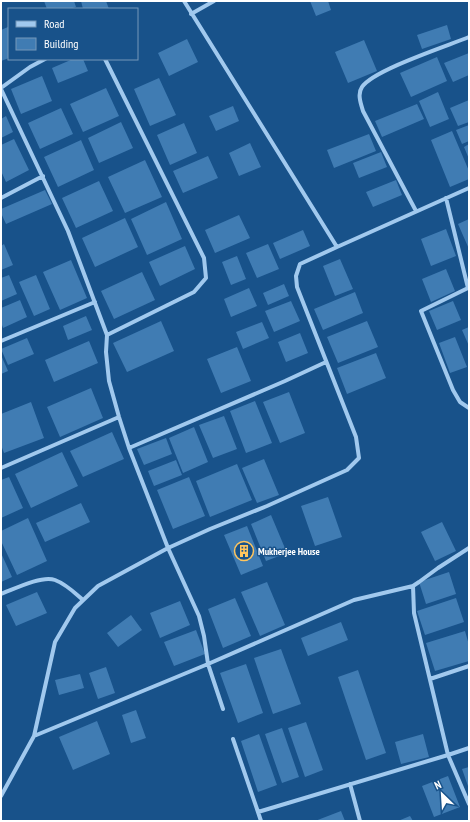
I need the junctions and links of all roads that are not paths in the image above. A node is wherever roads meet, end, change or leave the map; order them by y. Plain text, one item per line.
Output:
1 (184, 1) edge
2 (214, 1) edge
3 (191, 14) junction
4 (469, 37) edge
5 (43, 60) edge
6 (105, 60) edge
7 (1, 88) edge
8 (42, 176) junction
9 (469, 188) edge
10 (1, 198) edge
11 (446, 198) junction
12 (416, 211) junction
13 (337, 247) junction
14 (95, 302) junction
15 (107, 335) junction
16 (1, 341) edge
17 (326, 362) junction
18 (469, 408) edge
19 (119, 417) junction
20 (129, 448) junction
21 (1, 462) edge
22 (2, 468) edge
23 (168, 548) junction
24 (469, 548) edge
25 (413, 586) junction
26 (1, 594) edge
27 (83, 600) junction
28 (208, 664) junction
29 (469, 666) edge
30 (430, 679) junction
31 (223, 709) dead end
32 (34, 736) junction
33 (233, 739) dead end
34 (469, 748) edge
35 (448, 755) junction
36 (350, 784) junction
37 (1, 796) edge
38 (469, 804) edge
39 (258, 812) junction
40 (261, 821) edge
41 (360, 821) edge

1 - 3 street
2 - 3 street
3 - 13 street
4 - 12 street
5 - 7 street
6 - 15 street
7 - 8 street
8 - 10 street
8 - 14 street
9 - 11 street
11 - 12 street
11 - 18 street
12 - 13 street
13 - 17 street
14 - 15 street
14 - 16 street
15 - 19 street
17 - 20 street
17 - 23 street
19 - 20 street
19 - 22 street
20 - 23 street
21 - 22 street
23 - 27 street
23 - 28 street
24 - 25 street
25 - 28 street
25 - 30 street
26 - 27 street
27 - 32 street
28 - 31 street
28 - 32 street
29 - 30 street
30 - 35 street
32 - 37 street
33 - 39 street
34 - 35 street
35 - 36 street
35 - 38 street
36 - 39 street
36 - 41 street
39 - 40 street

